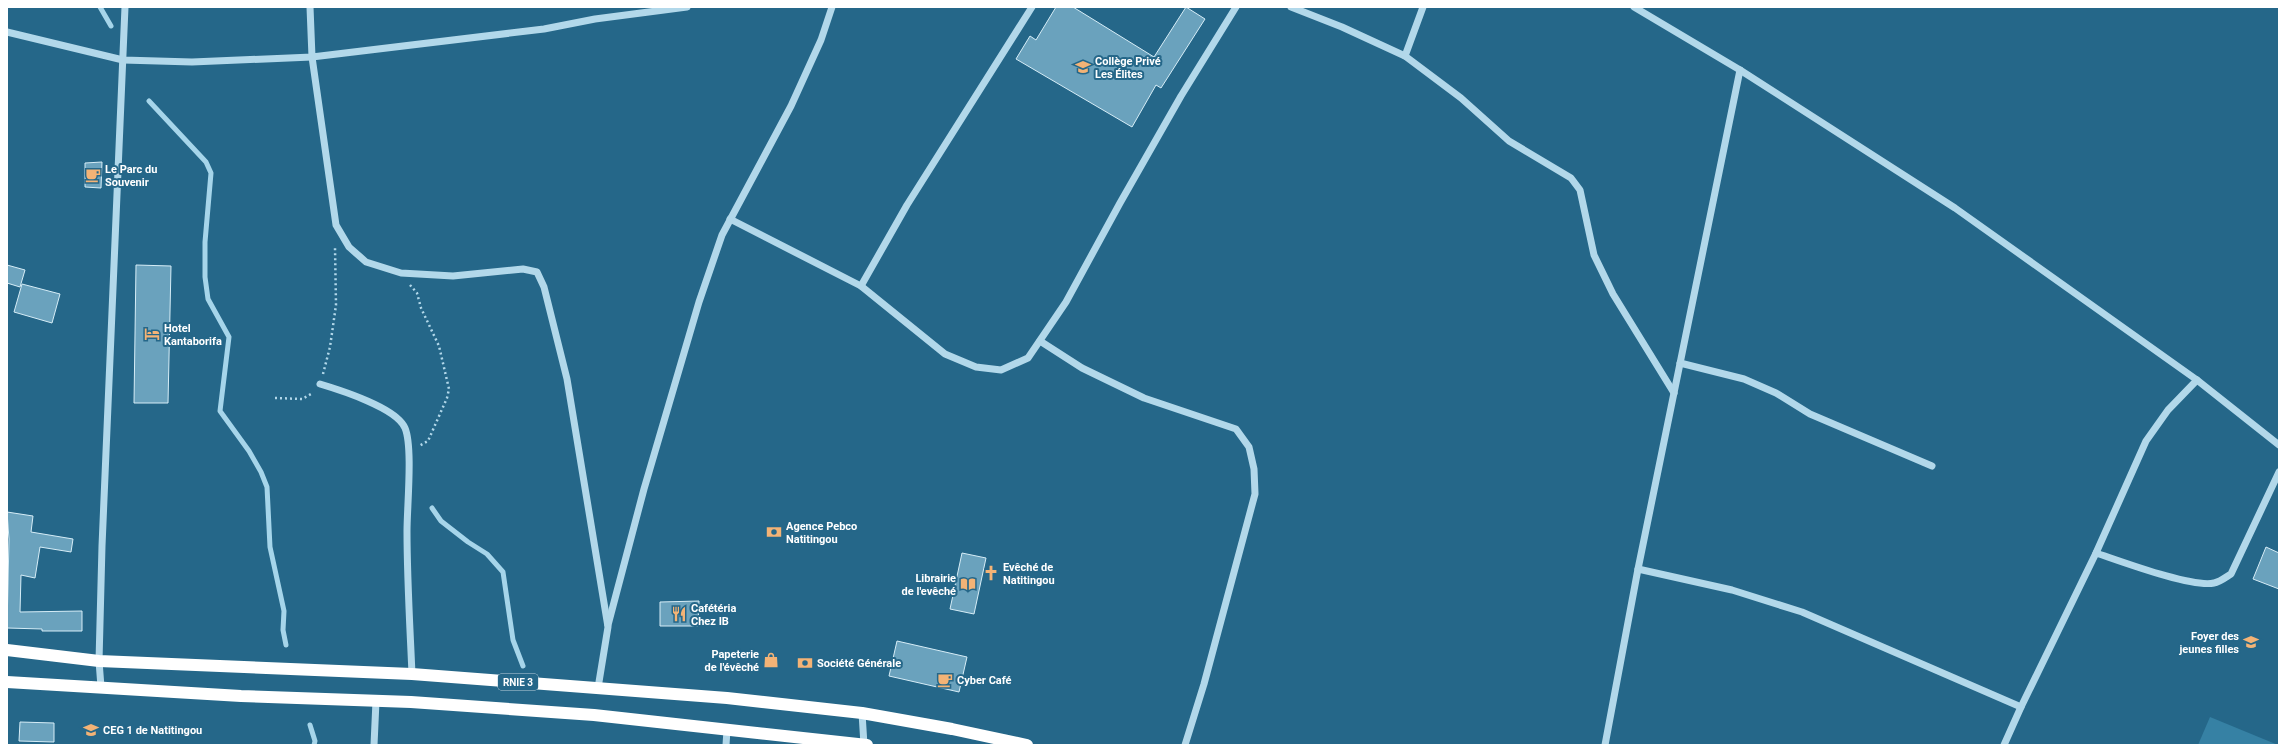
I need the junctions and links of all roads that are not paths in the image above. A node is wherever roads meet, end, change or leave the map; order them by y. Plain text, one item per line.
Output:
1 (125, 7) edge
2 (310, 7) edge
3 (683, 7) edge
4 (687, 7) edge
5 (832, 7) edge
6 (1032, 7) edge
7 (1236, 7) edge
8 (1291, 7) edge
9 (1423, 7) edge
10 (1634, 7) edge
11 (7, 32) edge
12 (312, 56) junction
13 (1405, 56) junction
14 (123, 60) junction
15 (1740, 70) junction
16 (730, 219) junction
17 (861, 286) junction
18 (1040, 341) junction
19 (1680, 364) junction
20 (2197, 380) junction
21 (320, 384) road end
22 (1674, 392) junction
23 (2279, 445) edge
24 (1932, 466) dead end
25 (2279, 472) edge
26 (2096, 552) junction
27 (1638, 569) junction
28 (608, 627) junction
29 (7, 650) edge
30 (99, 661) junction
31 (412, 674) junction
32 (7, 682) edge
33 (101, 688) junction
34 (598, 688) junction
35 (376, 701) junction
36 (2021, 707) junction
37 (862, 713) junction
38 (727, 730) junction
39 (374, 745) edge
40 (726, 745) edge
41 (865, 745) edge
42 (1027, 745) edge
43 (1185, 745) edge
44 (1605, 745) edge
45 (2004, 745) edge

1 - 14 street
2 - 12 street
3 - 4 street
3 - 12 street
5 - 16 street
6 - 17 street
7 - 18 street
8 - 13 street
9 - 13 street
10 - 15 street
11 - 14 street
12 - 14 street
12 - 28 street
13 - 22 street
14 - 30 street
15 - 19 street
15 - 20 street
16 - 17 street
16 - 28 street
17 - 18 street
18 - 43 street
19 - 22 street
19 - 24 street
20 - 23 street
20 - 26 street
21 - 31 street
22 - 27 street
25 - 26 street
26 - 36 street
27 - 36 street
27 - 44 street
28 - 34 street
29 - 30 highway, RNIE 3
30 - 31 highway, RNIE 3
30 - 33 street
31 - 34 highway, RNIE 3
32 - 33 highway
33 - 35 highway
34 - 37 highway, RNIE 3
35 - 38 highway
35 - 39 street
36 - 45 street
37 - 41 street
37 - 42 highway, RNIE 3
38 - 40 street
38 - 41 highway

